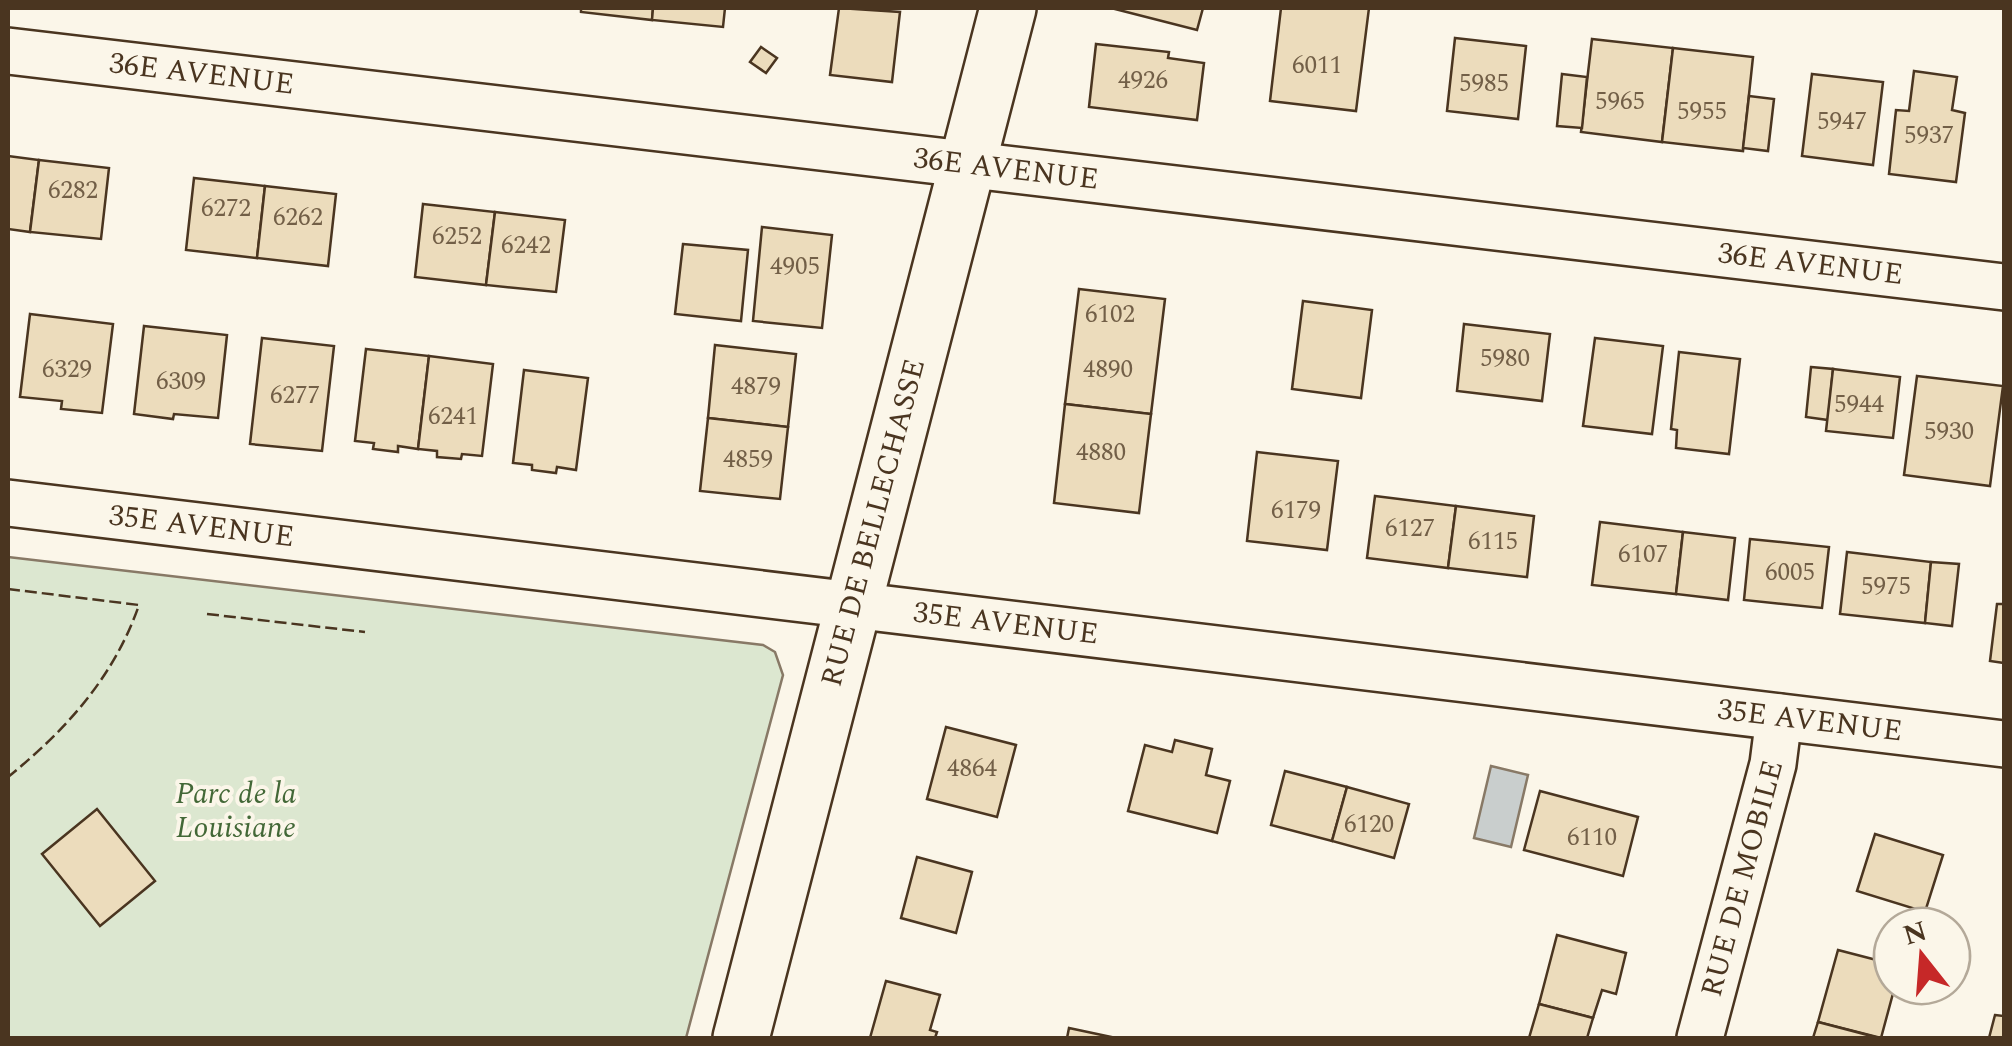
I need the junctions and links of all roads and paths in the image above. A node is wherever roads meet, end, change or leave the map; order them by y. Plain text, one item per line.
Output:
1 (1008, 8) edge
2 (8, 50) edge
3 (968, 166) junction
4 (2004, 287) edge
5 (8, 503) edge
6 (853, 606) junction
7 (1778, 717) junction
8 (2004, 744) edge
9 (741, 1038) edge
10 (1700, 1038) edge

1 - 3 street, RUE DE BELLECHASSE
2 - 3 street, 36E AVENUE
3 - 4 street, 36E AVENUE
3 - 6 street, RUE DE BELLECHASSE
5 - 6 street, 35E AVENUE
6 - 7 street, 35E AVENUE
6 - 9 street, RUE DE BELLECHASSE
7 - 8 street, 35E AVENUE
7 - 10 street, RUE DE MOBILE

